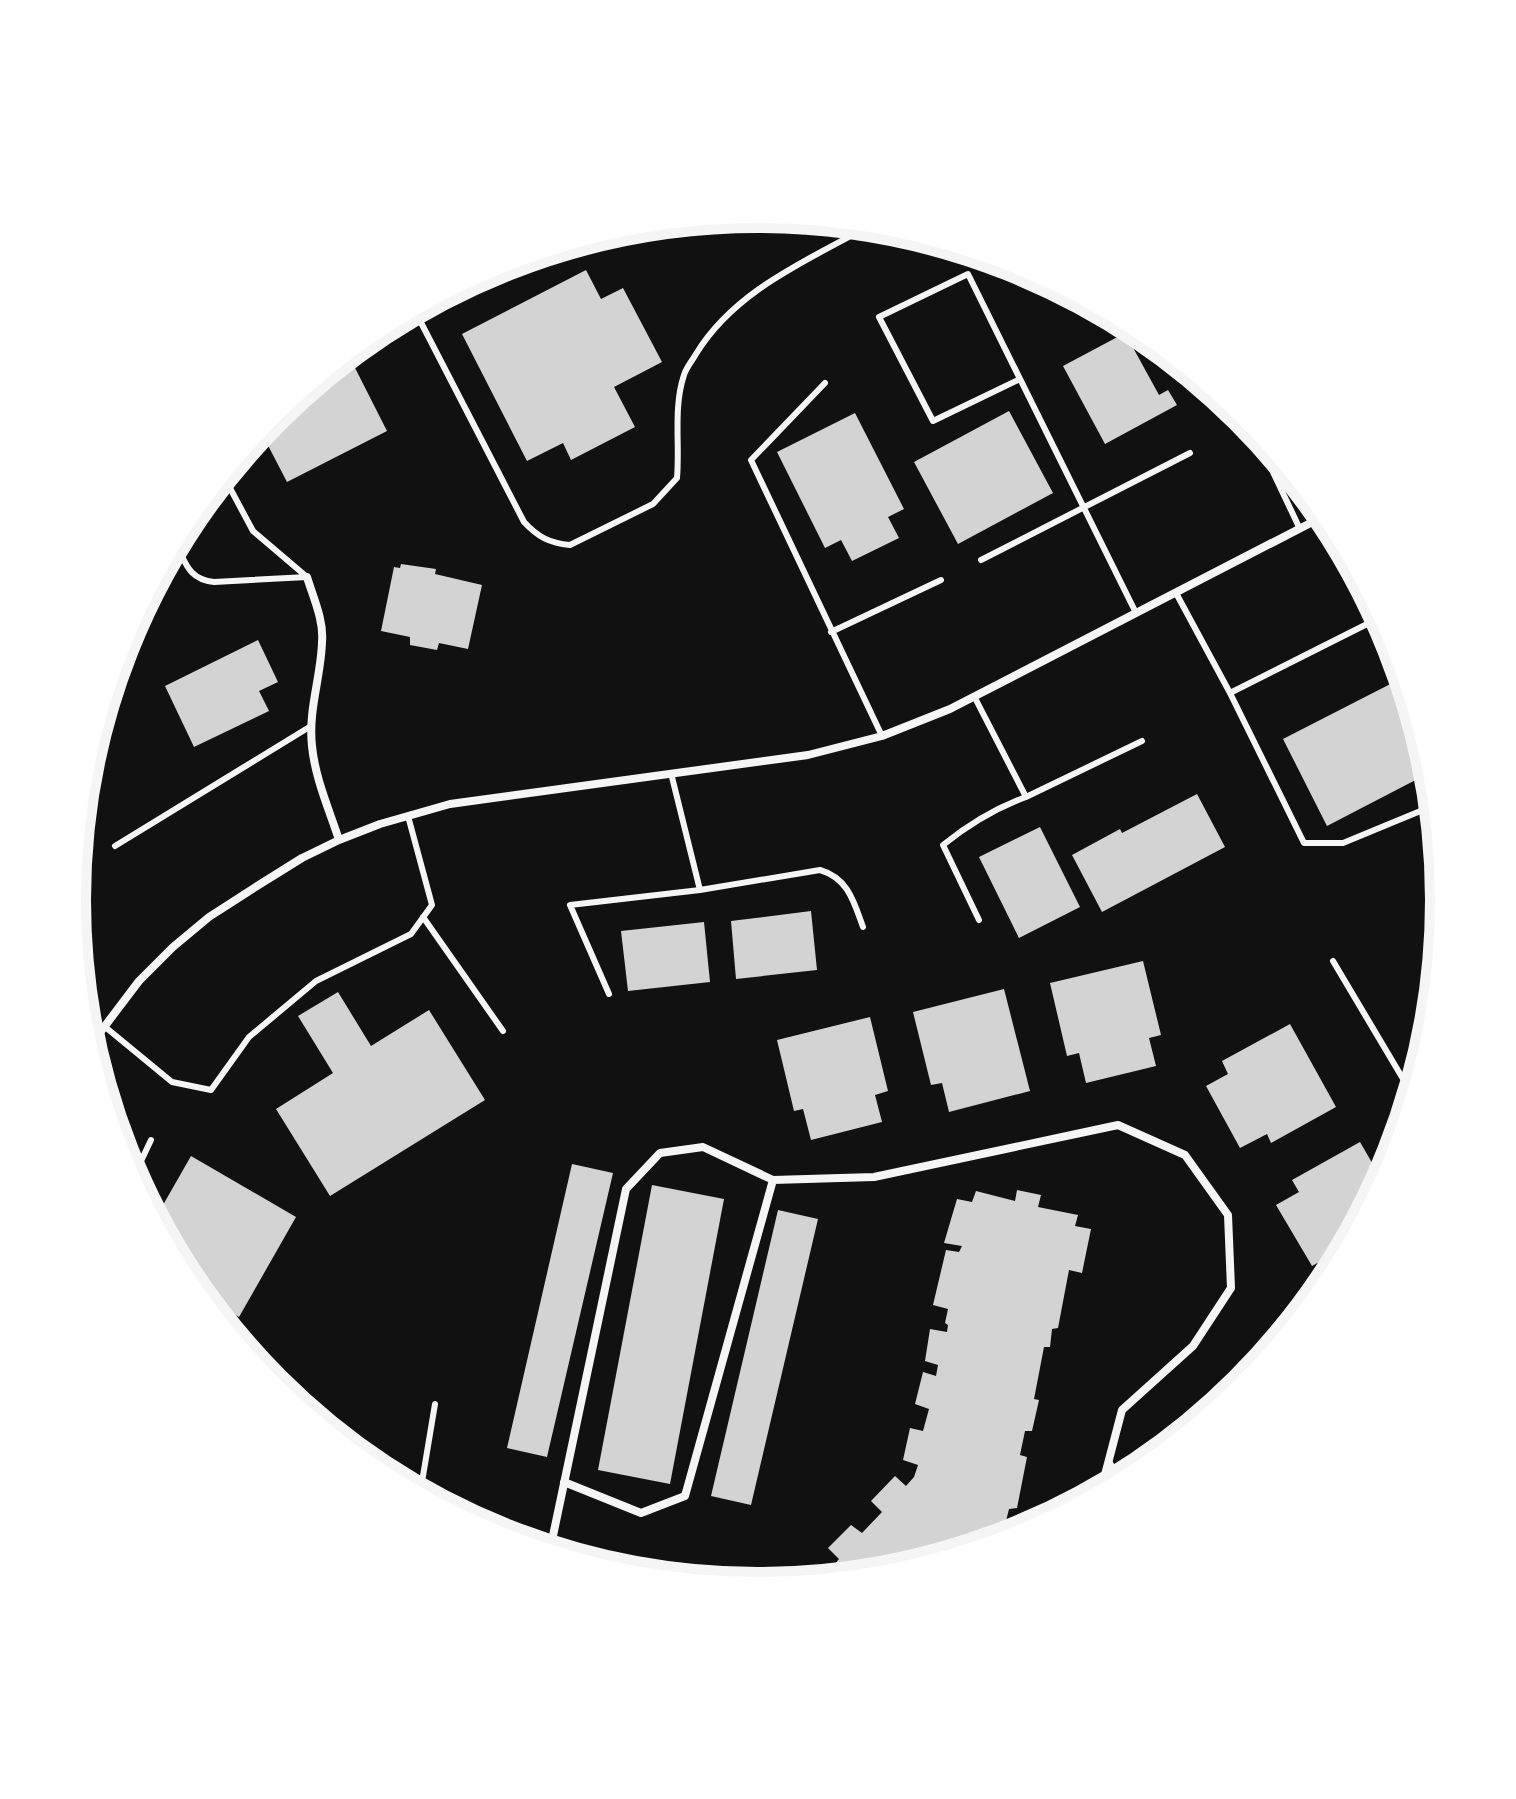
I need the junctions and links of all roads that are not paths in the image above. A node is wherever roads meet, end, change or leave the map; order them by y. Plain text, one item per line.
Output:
1 (854, 234) edge
2 (419, 320) edge
3 (1020, 379) junction
4 (825, 383) dead end
5 (1190, 453) dead end
6 (1268, 463) edge
7 (229, 486) edge
8 (1083, 508) junction
9 (1313, 521) edge
10 (1299, 527) junction
11 (181, 554) edge
12 (981, 560) dead end
13 (307, 577) junction
14 (941, 580) dead end
15 (1176, 593) junction
16 (1136, 613) junction
17 (1370, 622) edge
18 (831, 632) junction
19 (1230, 693) junction
20 (974, 696) junction
21 (311, 726) junction
22 (882, 736) junction
23 (1142, 741) dead end
24 (671, 773) junction
25 (1026, 797) junction
26 (1424, 810) edge
27 (408, 816) junction
28 (339, 840) junction
29 (115, 846) dead end
30 (700, 890) junction
31 (423, 917) junction
32 (979, 920) dead end
33 (863, 927) dead end
34 (1333, 961) dead end
35 (609, 994) dead end
36 (104, 1026) junction
37 (503, 1031) dead end
38 (99, 1032) edge
39 (1404, 1081) edge
40 (151, 1140) dead end
41 (140, 1163) edge
42 (773, 1180) junction
43 (435, 1404) dead end
44 (1109, 1461) junction
45 (1113, 1469) edge
46 (1105, 1474) edge
47 (422, 1481) edge
48 (564, 1482) junction
49 (552, 1539) edge

1 - 2 lane
3 - 3 lane
3 - 8 lane
4 - 18 lane
5 - 8 lane
6 - 10 lane
7 - 13 lane
8 - 12 lane
8 - 16 lane
9 - 10 street
10 - 15 street
11 - 13 lane
13 - 21 street
14 - 18 lane
15 - 16 street
15 - 19 lane
16 - 20 street
17 - 19 lane
18 - 22 lane
19 - 26 lane
20 - 22 street
20 - 25 lane
21 - 28 street
21 - 29 lane
22 - 24 street
23 - 25 lane
24 - 27 street
24 - 30 lane
25 - 32 lane
27 - 28 street
27 - 31 lane
28 - 36 street
30 - 33 lane
30 - 35 lane
31 - 36 lane
31 - 37 lane
34 - 39 lane
36 - 38 street
40 - 41 lane
42 - 44 street
42 - 48 street
42 - 48 street
43 - 47 lane
44 - 45 lane
44 - 46 street
48 - 49 street

